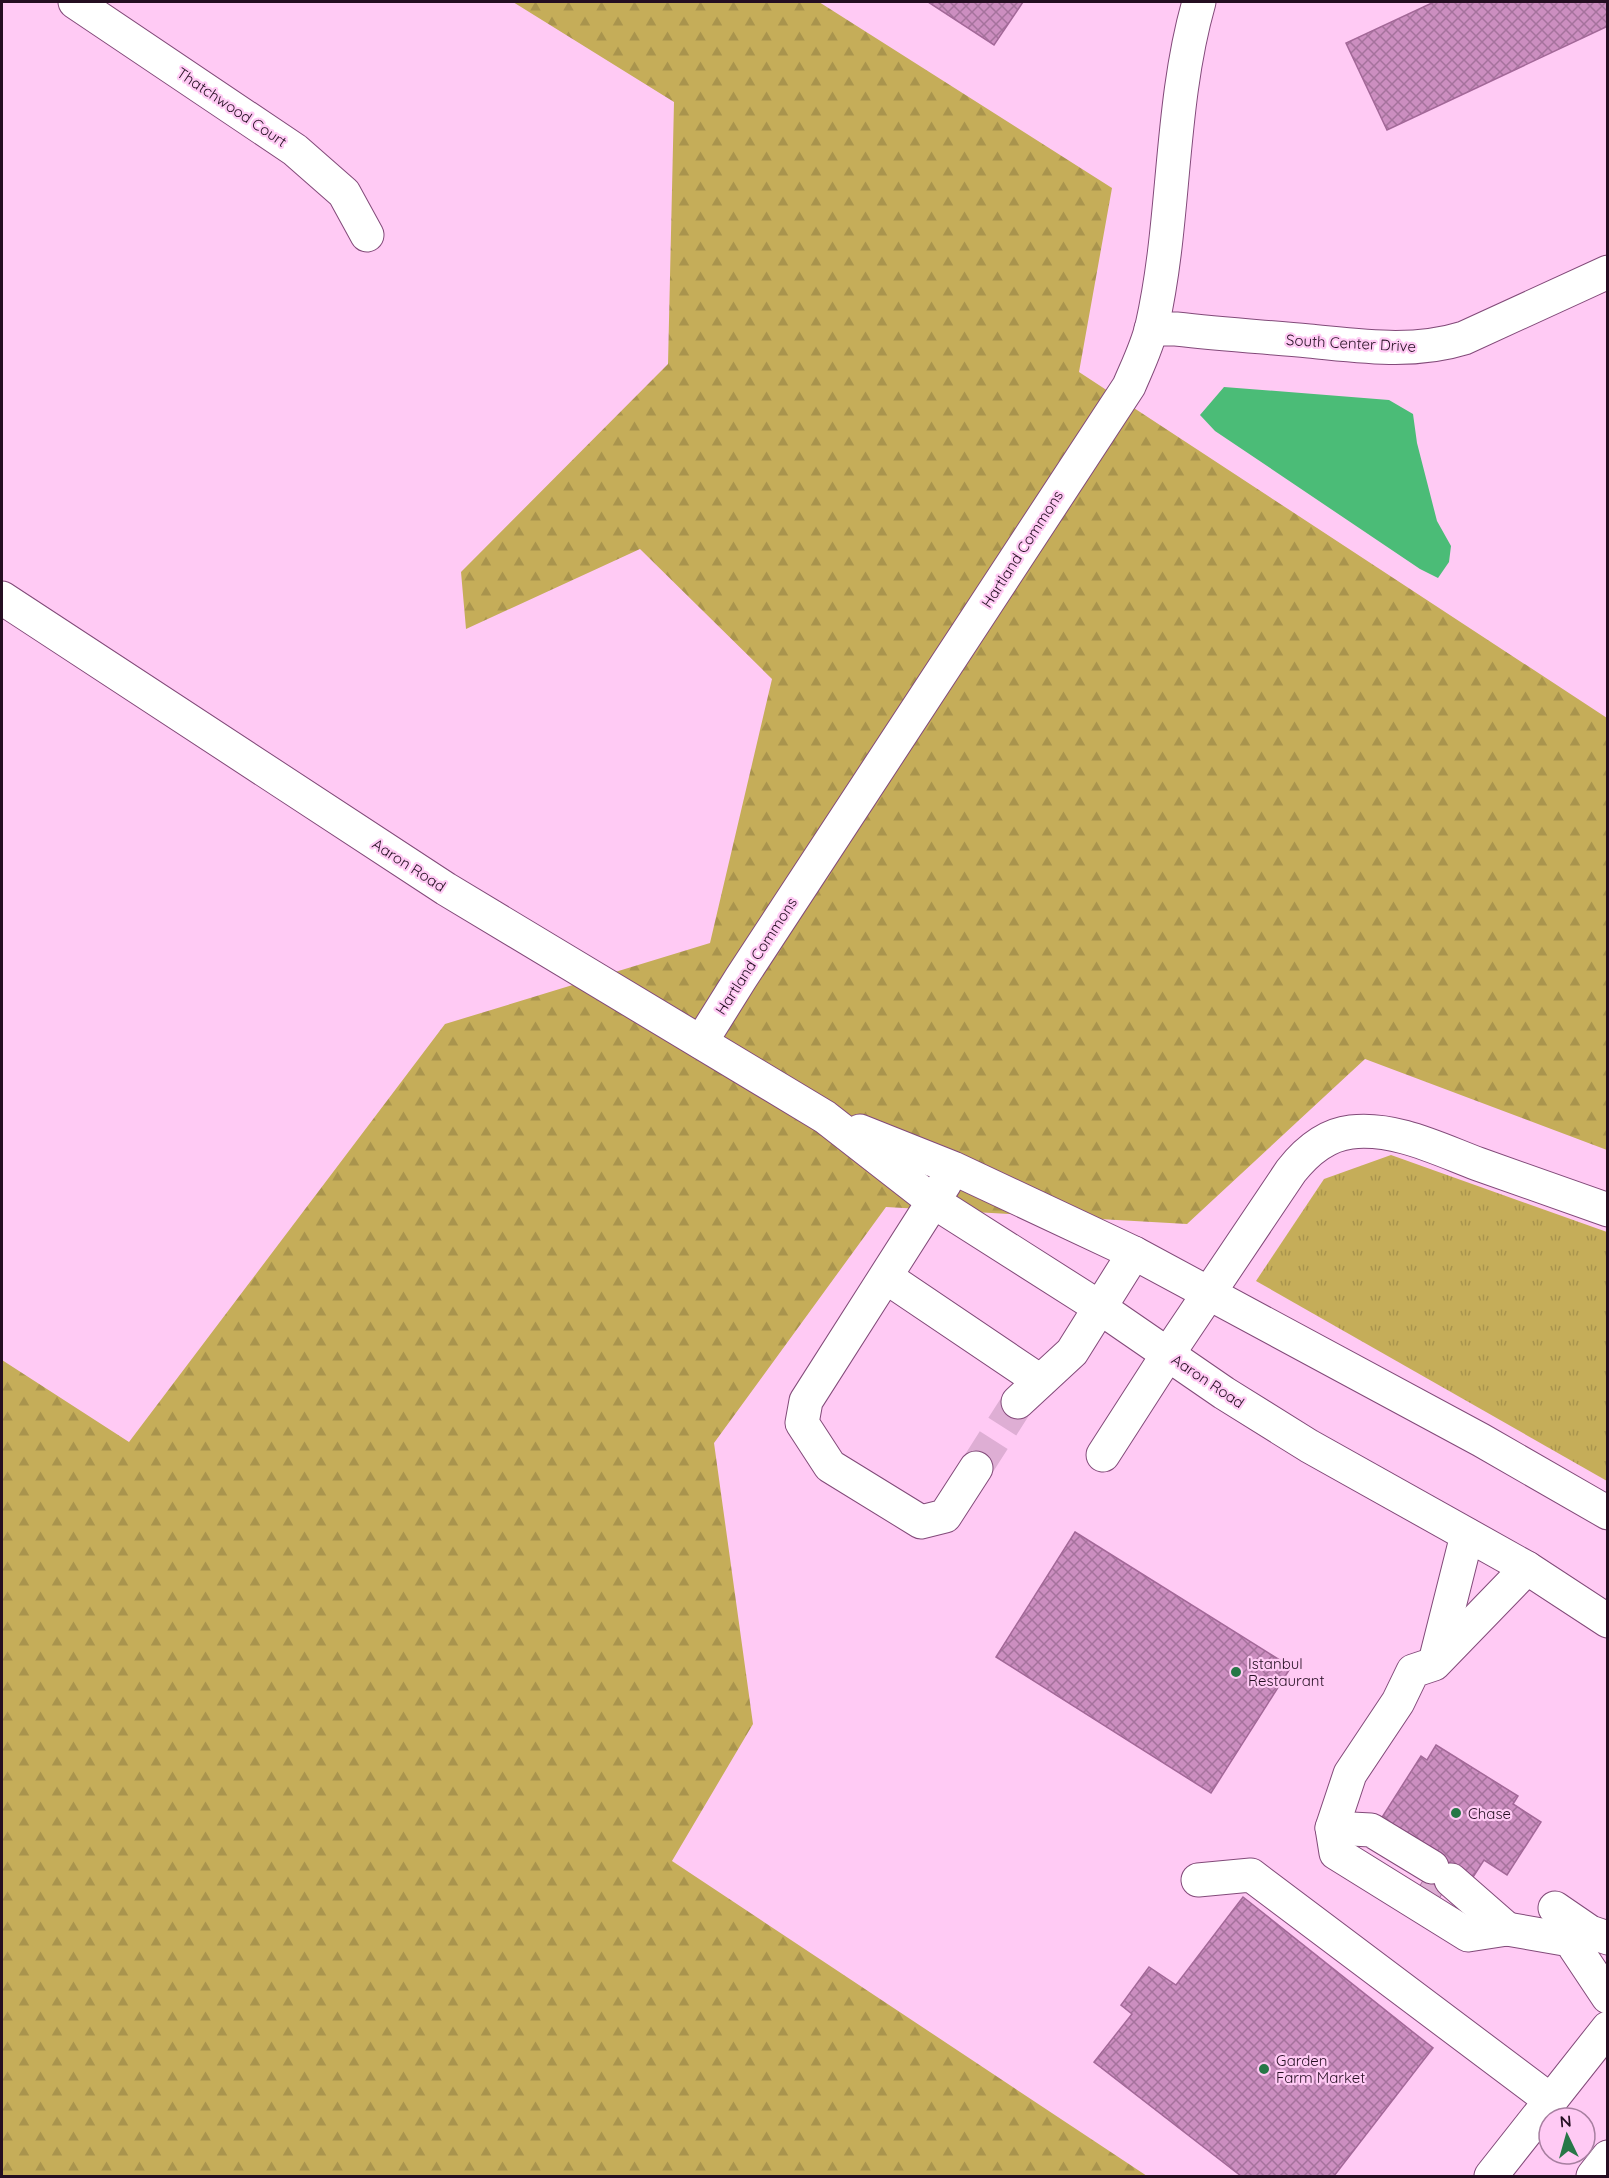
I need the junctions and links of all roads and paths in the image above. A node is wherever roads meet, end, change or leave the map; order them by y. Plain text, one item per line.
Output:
1 (75, 2) edge
2 (1199, 2) edge
3 (367, 235) dead end
4 (1608, 272) edge
5 (1151, 329) junction
6 (2, 598) edge
7 (701, 1042) junction
8 (825, 1117) junction
9 (953, 1168) junction
10 (934, 1202) junction
11 (1608, 1210) edge
12 (1134, 1252) junction
13 (886, 1277) junction
14 (1209, 1293) junction
15 (1099, 1307) junction
16 (1168, 1354) junction
17 (1103, 1455) dead end
18 (976, 1468) tunnel mouth
19 (1608, 1513) edge
20 (1467, 1535) junction
21 (1527, 1568) junction
22 (1608, 1620) edge
23 (1434, 1664) junction
24 (1332, 1828) junction
25 (1198, 1880) dead end
26 (1556, 1908) dead end
27 (1507, 1929) junction
28 (1608, 1938) edge
29 (1608, 1997) edge
30 (1608, 2028) edge
31 (1550, 2100) junction
32 (1608, 2157) edge
33 (1491, 2176) edge
34 (1593, 2176) edge

1 - 3 main road, Thatchwood Court
2 - 5 main road, Hartland Commons
4 - 5 main road, South Center Drive
5 - 7 main road, Hartland Commons
6 - 7 main road, Aaron Road
7 - 8 main road, Aaron Road
8 - 9 main road, Aaron Road
8 - 10 main road, Aaron Road
9 - 10 main road
9 - 12 main road, Aaron Road
10 - 13 main road
10 - 15 main road, Aaron Road
11 - 14 main road
12 - 14 main road, Aaron Road
12 - 15 main road
13 - 15 main road
13 - 18 main road
14 - 16 main road
14 - 19 main road, Aaron Road
15 - 16 main road, Aaron Road
16 - 17 main road
16 - 20 main road, Aaron Road
20 - 21 main road, Aaron Road
20 - 23 main road
21 - 22 main road, Aaron Road
21 - 23 main road
23 - 24 main road
24 - 27 main road
24 - 27 main road
25 - 31 main road
26 - 28 main road
27 - 29 main road
30 - 31 main road
31 - 33 main road
32 - 34 main road

